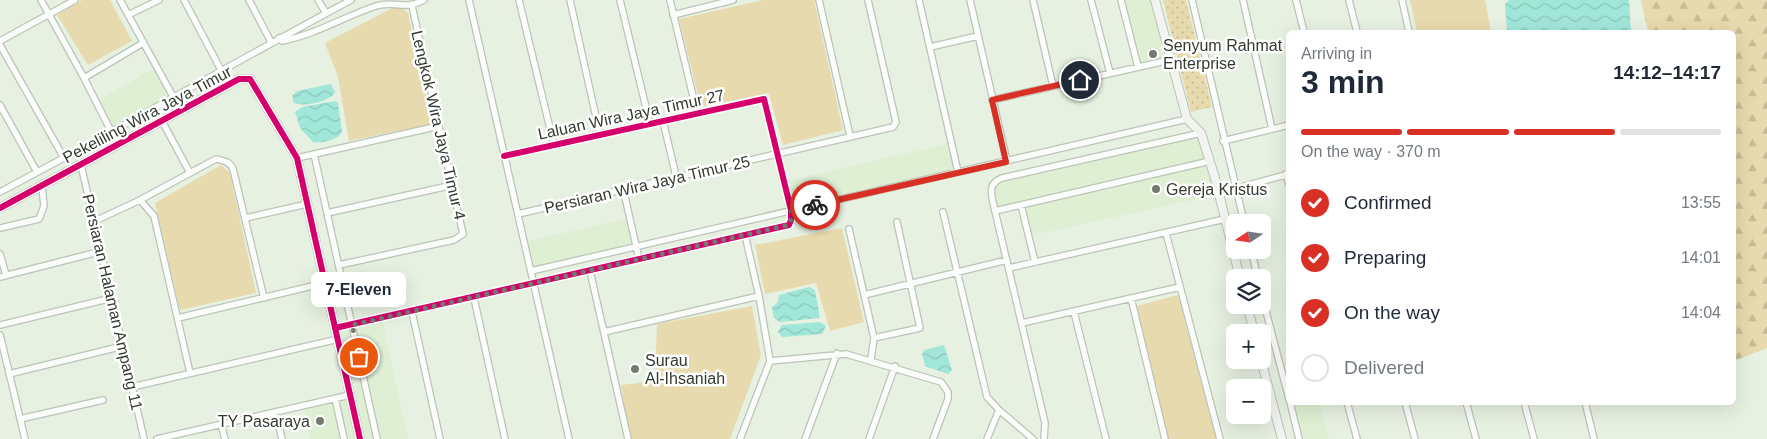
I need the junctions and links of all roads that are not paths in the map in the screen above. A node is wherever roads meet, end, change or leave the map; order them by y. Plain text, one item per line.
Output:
1 (41, 0) edge
2 (75, 0) edge
3 (120, 0) edge
4 (159, 0) edge
5 (184, 0) edge
6 (249, 0) edge
7 (318, 0) edge
8 (351, 0) edge
9 (424, 0) edge
10 (469, 0) edge
11 (519, 0) edge
12 (570, 0) edge
13 (620, 0) edge
14 (670, 0) edge
15 (732, 0) edge
16 (819, 0) edge
17 (868, 0) edge
18 (919, 0) edge
19 (970, 0) edge
20 (1033, 0) edge
21 (1091, 0) edge
22 (1121, 0) edge
23 (1155, 0) edge
24 (1192, 0) edge
25 (1243, 0) edge
26 (1296, 0) edge
27 (1349, 0) edge
28 (1402, 0) edge
29 (719, 1) edge
30 (412, 6) junction
31 (326, 13) junction
32 (49, 15) junction
33 (128, 15) junction
34 (674, 15) junction
35 (1304, 30) edge
36 (1356, 30) edge
37 (1409, 30) edge
38 (978, 36) junction
39 (279, 38) junction
40 (271, 42) junction
41 (0, 43) edge
42 (143, 43) junction
43 (930, 47) junction
44 (1170, 60) junction
45 (1138, 67) junction
46 (221, 70) junction
47 (1110, 73) junction
48 (84, 78) junction
49 (1053, 86) junction
50 (173, 98) junction
51 (992, 100) junction
52 (0, 105) edge
53 (181, 111) junction
54 (697, 113) junction
55 (1187, 119) junction
56 (162, 121) junction
57 (663, 121) junction
58 (650, 124) junction
59 (439, 126) junction
60 (1286, 126) edge
61 (1272, 129) junction
62 (112, 132) junction
63 (1201, 133) junction
64 (600, 135) junction
65 (850, 136) junction
66 (1223, 141) junction
67 (118, 145) junction
68 (554, 145) junction
69 (314, 154) junction
70 (777, 154) junction
71 (504, 156) junction
72 (64, 158) junction
73 (297, 158) junction
74 (1210, 161) junction
75 (1006, 162) junction
76 (81, 165) junction
77 (37, 172) junction
78 (958, 172) junction
79 (190, 173) junction
80 (1286, 174) edge
81 (676, 176) junction
82 (453, 185) junction
83 (42, 186) junction
84 (623, 188) junction
85 (1235, 188) junction
86 (0, 192) edge
87 (1219, 193) junction
88 (140, 200) junction
89 (307, 204) junction
90 (1020, 205) junction
91 (0, 208) edge
92 (791, 210) junction
93 (995, 210) junction
94 (943, 212) dead end
95 (327, 213) junction
96 (518, 214) junction
97 (1242, 214) edge
98 (246, 218) junction
99 (1225, 219) junction
100 (95, 221) junction
101 (897, 222) dead end
102 (0, 228) edge
103 (849, 229) dead end
104 (1166, 233) junction
105 (745, 235) junction
106 (636, 246) junction
107 (102, 251) junction
108 (0, 254) edge
109 (639, 260) junction
110 (1007, 260) junction
111 (1035, 262) junction
112 (339, 265) junction
113 (1009, 268) junction
114 (1238, 269) edge
115 (531, 271) junction
116 (590, 271) junction
117 (957, 271) junction
118 (3, 276) edge
119 (910, 283) junction
120 (325, 284) junction
121 (534, 284) junction
122 (1180, 286) junction
123 (864, 295) junction
124 (759, 296) junction
125 (112, 298) junction
126 (264, 298) junction
127 (474, 298) junction
128 (1131, 298) junction
129 (412, 312) junction
130 (1074, 312) junction
131 (1267, 314) edge
132 (178, 318) junction
133 (1022, 323) junction
134 (352, 325) junction
135 (0, 326) edge
136 (335, 328) junction
137 (604, 332) junction
138 (0, 335) edge
139 (874, 338) junction
140 (338, 339) junction
141 (123, 346) junction
142 (837, 353) junction
143 (2, 355) edge
144 (870, 359) junction
145 (770, 362) junction
146 (895, 366) junction
147 (1264, 369) edge
148 (190, 373) junction
149 (9, 374) junction
150 (132, 387) junction
151 (1286, 389) edge
152 (350, 395) junction
153 (336, 398) junction
154 (103, 400) dead end
155 (1290, 405) edge
156 (1348, 405) edge
157 (1406, 405) edge
158 (1467, 405) edge
159 (1525, 405) edge
160 (1585, 405) edge
161 (999, 410) junction
162 (276, 412) junction
163 (20, 418) junction
164 (221, 425) junction
165 (25, 439) edge
166 (144, 439) edge
167 (157, 439) edge
168 (225, 439) edge
169 (282, 439) edge
170 (344, 439) edge
171 (360, 439) edge
172 (377, 439) edge
173 (440, 439) edge
174 (506, 439) edge
175 (569, 439) edge
176 (628, 439) edge
177 (740, 439) edge
178 (805, 439) edge
179 (869, 439) edge
180 (933, 439) edge
181 (987, 439) edge
182 (1033, 439) edge
183 (1044, 439) edge
184 (1106, 439) edge
185 (1165, 439) edge
186 (1220, 439) edge
187 (1282, 439) edge
188 (1299, 439) edge
189 (1357, 439) edge
190 (1415, 439) edge
191 (1476, 439) edge
192 (1534, 439) edge
193 (1594, 439) edge

1 - 32 street
2 - 32 street
3 - 33 street
4 - 33 street
5 - 46 street
6 - 40 street
7 - 31 street
8 - 31 street
9 - 30 street
10 - 71 street
11 - 68 street
12 - 64 street
13 - 58 street
14 - 34 street
15 - 29 street
16 - 65 street
17 - 65 street, Persiaran Wira Jaya Timur 25
18 - 43 street
19 - 38 street
20 - 49 street
21 - 47 street
22 - 45 street
23 - 44 street
24 - 66 street
25 - 61 street
26 - 35 street
27 - 36 street
28 - 37 street
29 - 34 street
30 - 39 street
30 - 59 street, Lengkok Wira Jaya Timur 4
31 - 39 street
32 - 41 street
32 - 48 street
33 - 42 street
34 - 54 street
38 - 43 street
38 - 51 street
39 - 40 street
40 - 46 street
41 - 72 street
42 - 48 street
42 - 50 street
43 - 78 street
44 - 45 street
44 - 55 street
45 - 47 street
46 - 50 street
47 - 49 street
48 - 62 street
49 - 51 street
50 - 53 street
50 - 62 street
51 - 75 street
52 - 77 street
53 - 56 street, Pekeliling Wira Jaya Timur
53 - 73 street, Pekeliling Wira Jaya Timur
54 - 57 street, Laluan Wira Jaya Timur 27
54 - 70 street, Laluan Wira Jaya Timur 27
55 - 63 street
55 - 75 street
56 - 67 street, Pekeliling Wira Jaya Timur
56 - 79 street
57 - 58 street, Laluan Wira Jaya Timur 27
57 - 81 street
58 - 64 street, Laluan Wira Jaya Timur 27
59 - 69 street
59 - 82 street, Lengkok Wira Jaya Timur 4
60 - 61 street
61 - 66 street
62 - 67 street
62 - 72 street
63 - 74 street
63 - 93 street
64 - 68 street, Laluan Wira Jaya Timur 27
65 - 70 street, Persiaran Wira Jaya Timur 25
66 - 85 street
67 - 76 street, Pekeliling Wira Jaya Timur
68 - 71 street, Laluan Wira Jaya Timur 27
69 - 73 street
69 - 95 street
70 - 81 street, Persiaran Wira Jaya Timur 25
70 - 92 street
71 - 96 street
72 - 77 street
73 - 89 street, Pekeliling Wira Jaya Timur
74 - 87 street
74 - 90 street
75 - 78 street
76 - 83 street, Pekeliling Wira Jaya Timur
76 - 100 street, Persiaran Halaman Ampang 11
77 - 86 street
78 - 92 street
79 - 88 street
79 - 98 street
80 - 85 street
81 - 84 street, Persiaran Wira Jaya Timur 25
82 - 95 street
82 - 112 street, Lengkok Wira Jaya Timur 4
83 - 91 street, Pekeliling Wira Jaya Timur
83 - 102 street
84 - 96 street, Persiaran Wira Jaya Timur 25
84 - 106 street
85 - 87 street
85 - 97 street
87 - 99 street
88 - 100 street
88 - 132 street
89 - 98 street
89 - 120 street, Pekeliling Wira Jaya Timur
90 - 93 street
90 - 111 street
92 - 105 street
92 - 106 street
93 - 110 street
94 - 117 street
95 - 112 street
96 - 115 street
98 - 126 street
99 - 104 street
99 - 114 street
100 - 107 street, Persiaran Halaman Ampang 11
101 - 119 street
103 - 123 street
104 - 111 street
104 - 122 street
105 - 109 street
105 - 124 street
106 - 109 street
106 - 115 street
107 - 118 street
107 - 125 street, Persiaran Halaman Ampang 11
108 - 118 street
109 - 116 street
110 - 113 street
110 - 117 street
111 - 113 street
112 - 134 street
113 - 133 street
115 - 121 street
116 - 121 street
116 - 137 street
117 - 119 street
117 - 161 street
119 - 123 street
119 - 139 street
120 - 126 street
120 - 136 street, Pekeliling Wira Jaya Timur
121 - 127 street
121 - 175 street
122 - 128 street
122 - 186 street
123 - 139 street
124 - 137 street
124 - 145 street
125 - 135 street
125 - 141 street, Persiaran Halaman Ampang 11
126 - 132 street
127 - 129 street
127 - 174 street
128 - 130 street
128 - 185 street
129 - 134 street
129 - 173 street
130 - 133 street
130 - 184 street
131 - 151 street
132 - 148 street
133 - 183 street
134 - 136 street
134 - 172 street
136 - 140 street, Pekeliling Wira Jaya Timur
137 - 176 street
138 - 143 street
139 - 144 street
140 - 148 street
140 - 152 street, Pekeliling Wira Jaya Timur
141 - 149 street
141 - 150 street, Persiaran Halaman Ampang 11
142 - 144 street
142 - 145 street
142 - 178 street
143 - 149 street
144 - 146 street
145 - 177 street
146 - 179 street
146 - 180 street
147 - 187 street
148 - 150 street
149 - 163 street
150 - 166 street, Persiaran Halaman Ampang 11
152 - 153 street
152 - 171 street, Pekeliling Wira Jaya Timur
153 - 162 street
153 - 170 street
154 - 163 street
155 - 188 street
156 - 189 street
157 - 190 street
158 - 191 street
159 - 192 street
160 - 193 street
161 - 181 street
161 - 182 street
162 - 164 street
162 - 169 street
163 - 165 street
164 - 167 street
164 - 168 street

